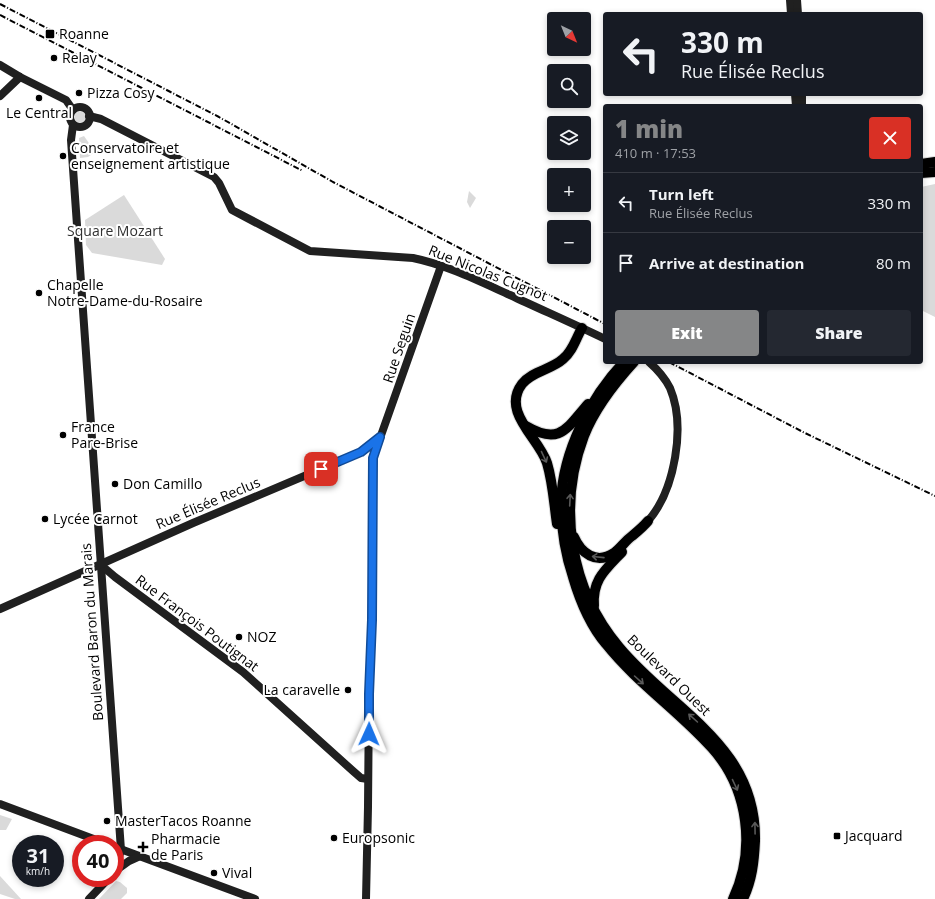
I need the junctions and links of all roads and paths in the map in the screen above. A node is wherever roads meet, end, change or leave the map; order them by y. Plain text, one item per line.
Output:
1 (790, 0) edge
2 (797, 0) edge
3 (791, 12) edge
4 (798, 12) edge
5 (1, 66) edge
6 (20, 77) junction
7 (0, 96) edge
8 (74, 110) junction
9 (90, 116) junction
10 (73, 125) junction
11 (935, 162) edge
12 (923, 164) edge
13 (935, 172) edge
14 (923, 173) edge
15 (441, 266) junction
16 (582, 328) junction
17 (603, 338) edge
18 (629, 364) edge
19 (629, 364) edge
20 (652, 364) edge
21 (609, 380) junction
22 (523, 424) junction
23 (380, 437) junction
24 (648, 521) joint
25 (571, 529) junction
26 (638, 532) junction
27 (568, 559) junction
28 (101, 565) junction
29 (0, 609) edge
30 (594, 611) junction
31 (368, 779) junction
32 (0, 804) edge
33 (83, 835) edge
34 (117, 835) edge
35 (124, 850) edge
36 (140, 856) junction
37 (124, 866) edge
38 (100, 887) edge
39 (89, 899) edge
40 (255, 899) edge
41 (366, 899) edge
42 (733, 899) edge
43 (743, 899) edge

1 - 3 street
2 - 4 street
5 - 6 street
6 - 7 street
6 - 8 street
8 - 9 street
8 - 10 street
9 - 10 street
9 - 15 street, Rue Nicolas Cugnot
10 - 28 street, Boulevard Baron du Marais
11 - 12 main road
13 - 14 main road
15 - 16 street, Rue Nicolas Cugnot
15 - 23 street, Rue Seguin
16 - 17 street, Rue Nicolas Cugnot
16 - 22 main road
18 - 21 main road, Boulevard Ouest
25 -> 19 main road, Boulevard Ouest
20 - 24 street
21 - 22 main road
21 - 27 main road, Boulevard Ouest
22 -> 27 main road
23 - 28 street, Rue Élisée Reclus
23 - 31 street, Rue Seguin
24 - 26 main road
26 -> 25 main road
25 - 30 main road, Boulevard Ouest
26 - 30 main road
27 -> 42 main road, Boulevard Ouest
28 - 29 street, Rue Élisée Reclus
28 - 31 street, Rue François Poutignat
28 - 34 street, Boulevard Baron du Marais
43 -> 30 main road, Boulevard Ouest
31 - 41 street, Rue Seguin
32 - 33 street
35 - 36 street
36 - 37 street
36 - 40 street
38 - 39 street

